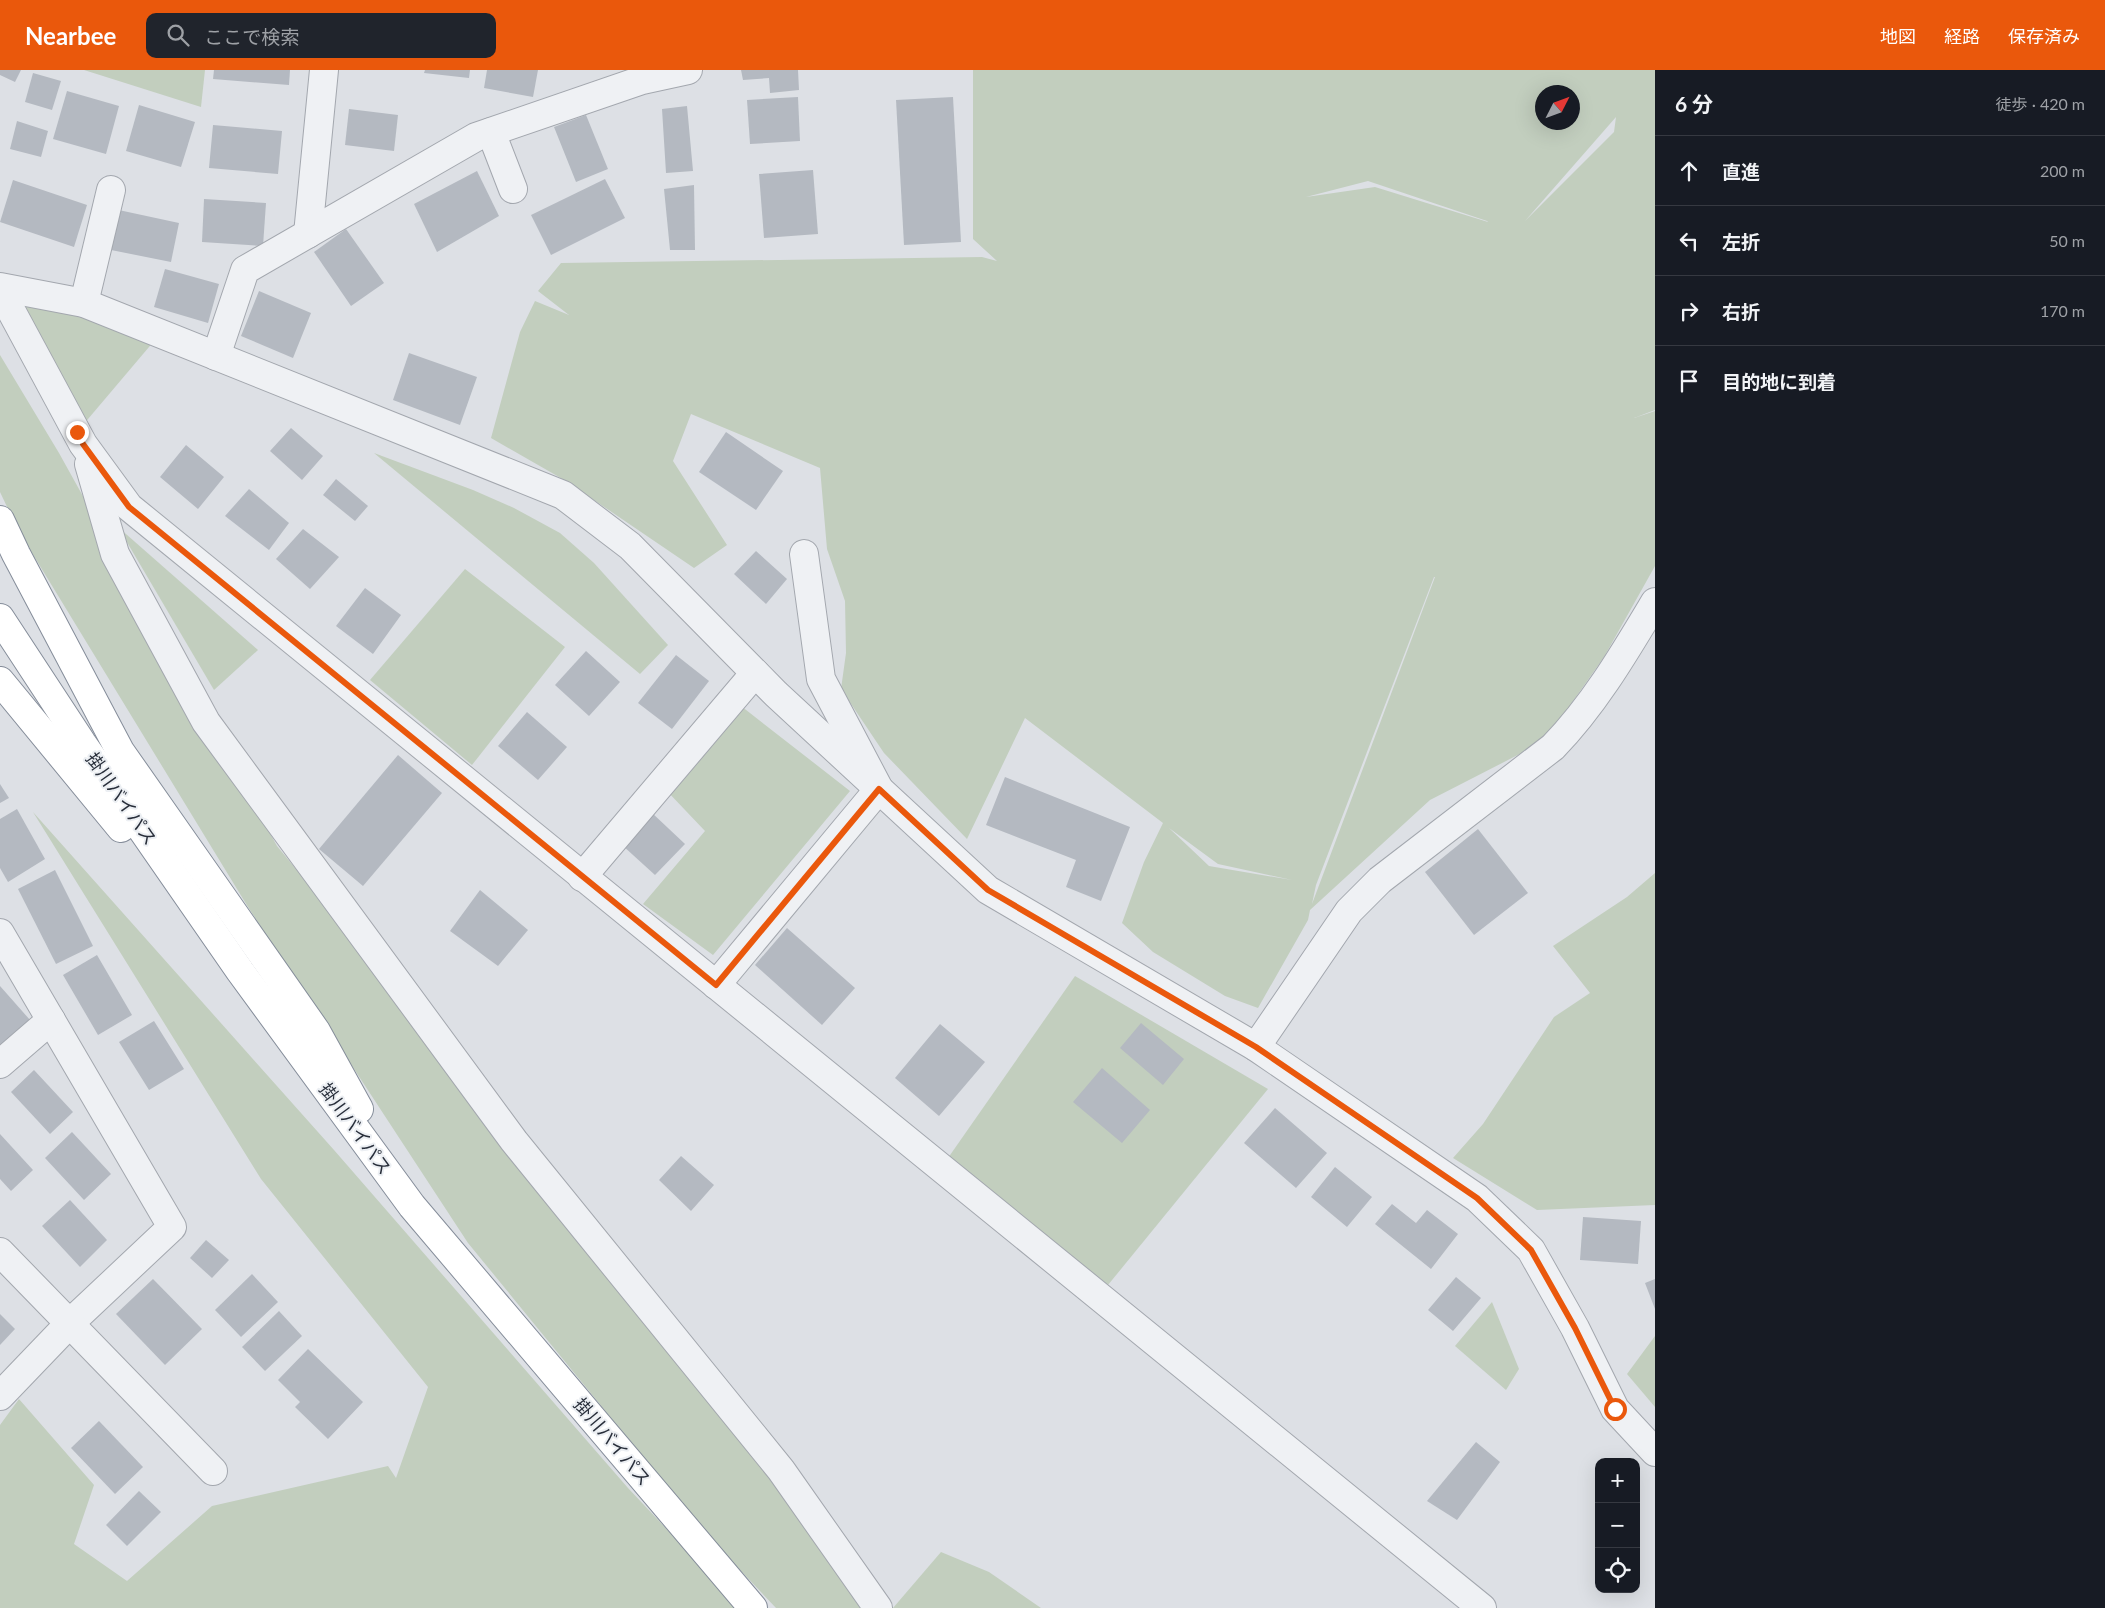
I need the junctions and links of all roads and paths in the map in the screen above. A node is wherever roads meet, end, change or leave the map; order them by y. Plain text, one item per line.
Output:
1 (324, 70) edge
2 (688, 70) edge
3 (491, 132) junction
4 (513, 189) dead end
5 (111, 190) dead end
6 (308, 234) junction
7 (0, 288) edge
8 (84, 303) junction
9 (216, 356) junction
10 (83, 444) junction
11 (0, 520) edge
12 (804, 554) dead end
13 (1655, 602) edge
14 (0, 618) edge
15 (755, 672) junction
16 (0, 681) edge
17 (879, 789) junction
18 (582, 877) junction
19 (0, 933) edge
20 (240, 972) junction
21 (716, 985) junction
22 (50, 1020) junction
23 (1256, 1047) junction
24 (0, 1064) edge
25 (412, 1206) junction
26 (0, 1252) edge
27 (70, 1323) junction
28 (0, 1396) edge
29 (1655, 1452) edge
30 (213, 1470) dead end
31 (753, 1608) edge
32 (878, 1608) edge
33 (1482, 1608) edge

1 - 6 street
2 - 3 street
3 - 4 street
3 - 6 street
5 - 8 street
6 - 9 street
7 - 8 street
7 - 10 street
8 - 9 street
9 - 15 street
10 - 18 street
10 - 32 street
11 - 25 highway
12 - 17 street
13 - 23 street
14 - 20 highway, 掛川バイパス
15 - 17 street
15 - 18 street
16 - 20 highway
17 - 21 street
17 - 23 street
18 - 21 street
19 - 22 street
20 - 25 highway, 掛川バイパス
21 - 33 street
22 - 24 street
22 - 27 street
23 - 29 street
25 - 31 highway, 掛川バイパス
26 - 27 street
27 - 28 street
27 - 30 street

